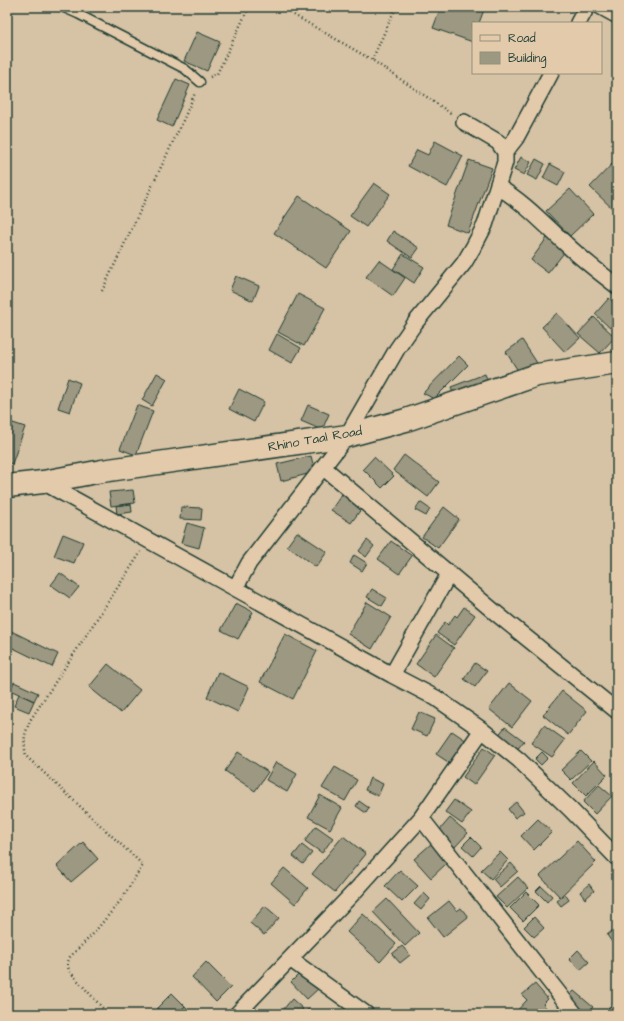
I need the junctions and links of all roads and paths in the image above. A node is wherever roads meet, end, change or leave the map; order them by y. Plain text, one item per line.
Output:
1 (62, 7) edge
2 (249, 7) edge
3 (280, 7) edge
4 (396, 7) edge
5 (587, 7) edge
6 (594, 7) edge
7 (617, 18) edge
8 (579, 22) edge
9 (372, 60) junction
10 (550, 74) edge
11 (200, 82) junction
12 (464, 122) joint
13 (505, 152) junction
14 (498, 187) junction
15 (617, 286) edge
16 (102, 291) dead end
17 (617, 363) edge
18 (347, 436) junction
19 (324, 468) junction
20 (43, 482) junction
21 (7, 486) edge
22 (149, 540) junction
23 (449, 574) junction
24 (236, 588) junction
25 (392, 675) junction
26 (617, 711) edge
27 (482, 730) junction
28 (420, 818) junction
29 (617, 858) edge
30 (290, 959) junction
31 (358, 1011) edge
32 (617, 1012) edge
33 (108, 1014) edge
34 (237, 1014) edge
35 (575, 1014) edge
36 (614, 1014) edge

1 - 11 lane
2 - 11 path
3 - 9 path
4 - 9 path
5 - 8 street
6 - 7 lane
9 - 12 path
10 - 13 street
11 - 16 path
12 - 13 street
13 - 14 street
14 - 15 street
14 - 18 street
17 - 18 street, Rhino Taal Road
18 - 19 street
18 - 20 street, Rhino Taal Road
19 - 23 street
19 - 24 street
20 - 21 street, Rhino Taal Road
20 - 22 street
22 - 24 street
22 - 33 path
23 - 25 street
23 - 26 street
24 - 25 street
25 - 27 street
27 - 28 street
27 - 29 street
28 - 30 street
28 - 35 street
30 - 31 street
30 - 34 street
32 - 36 street

